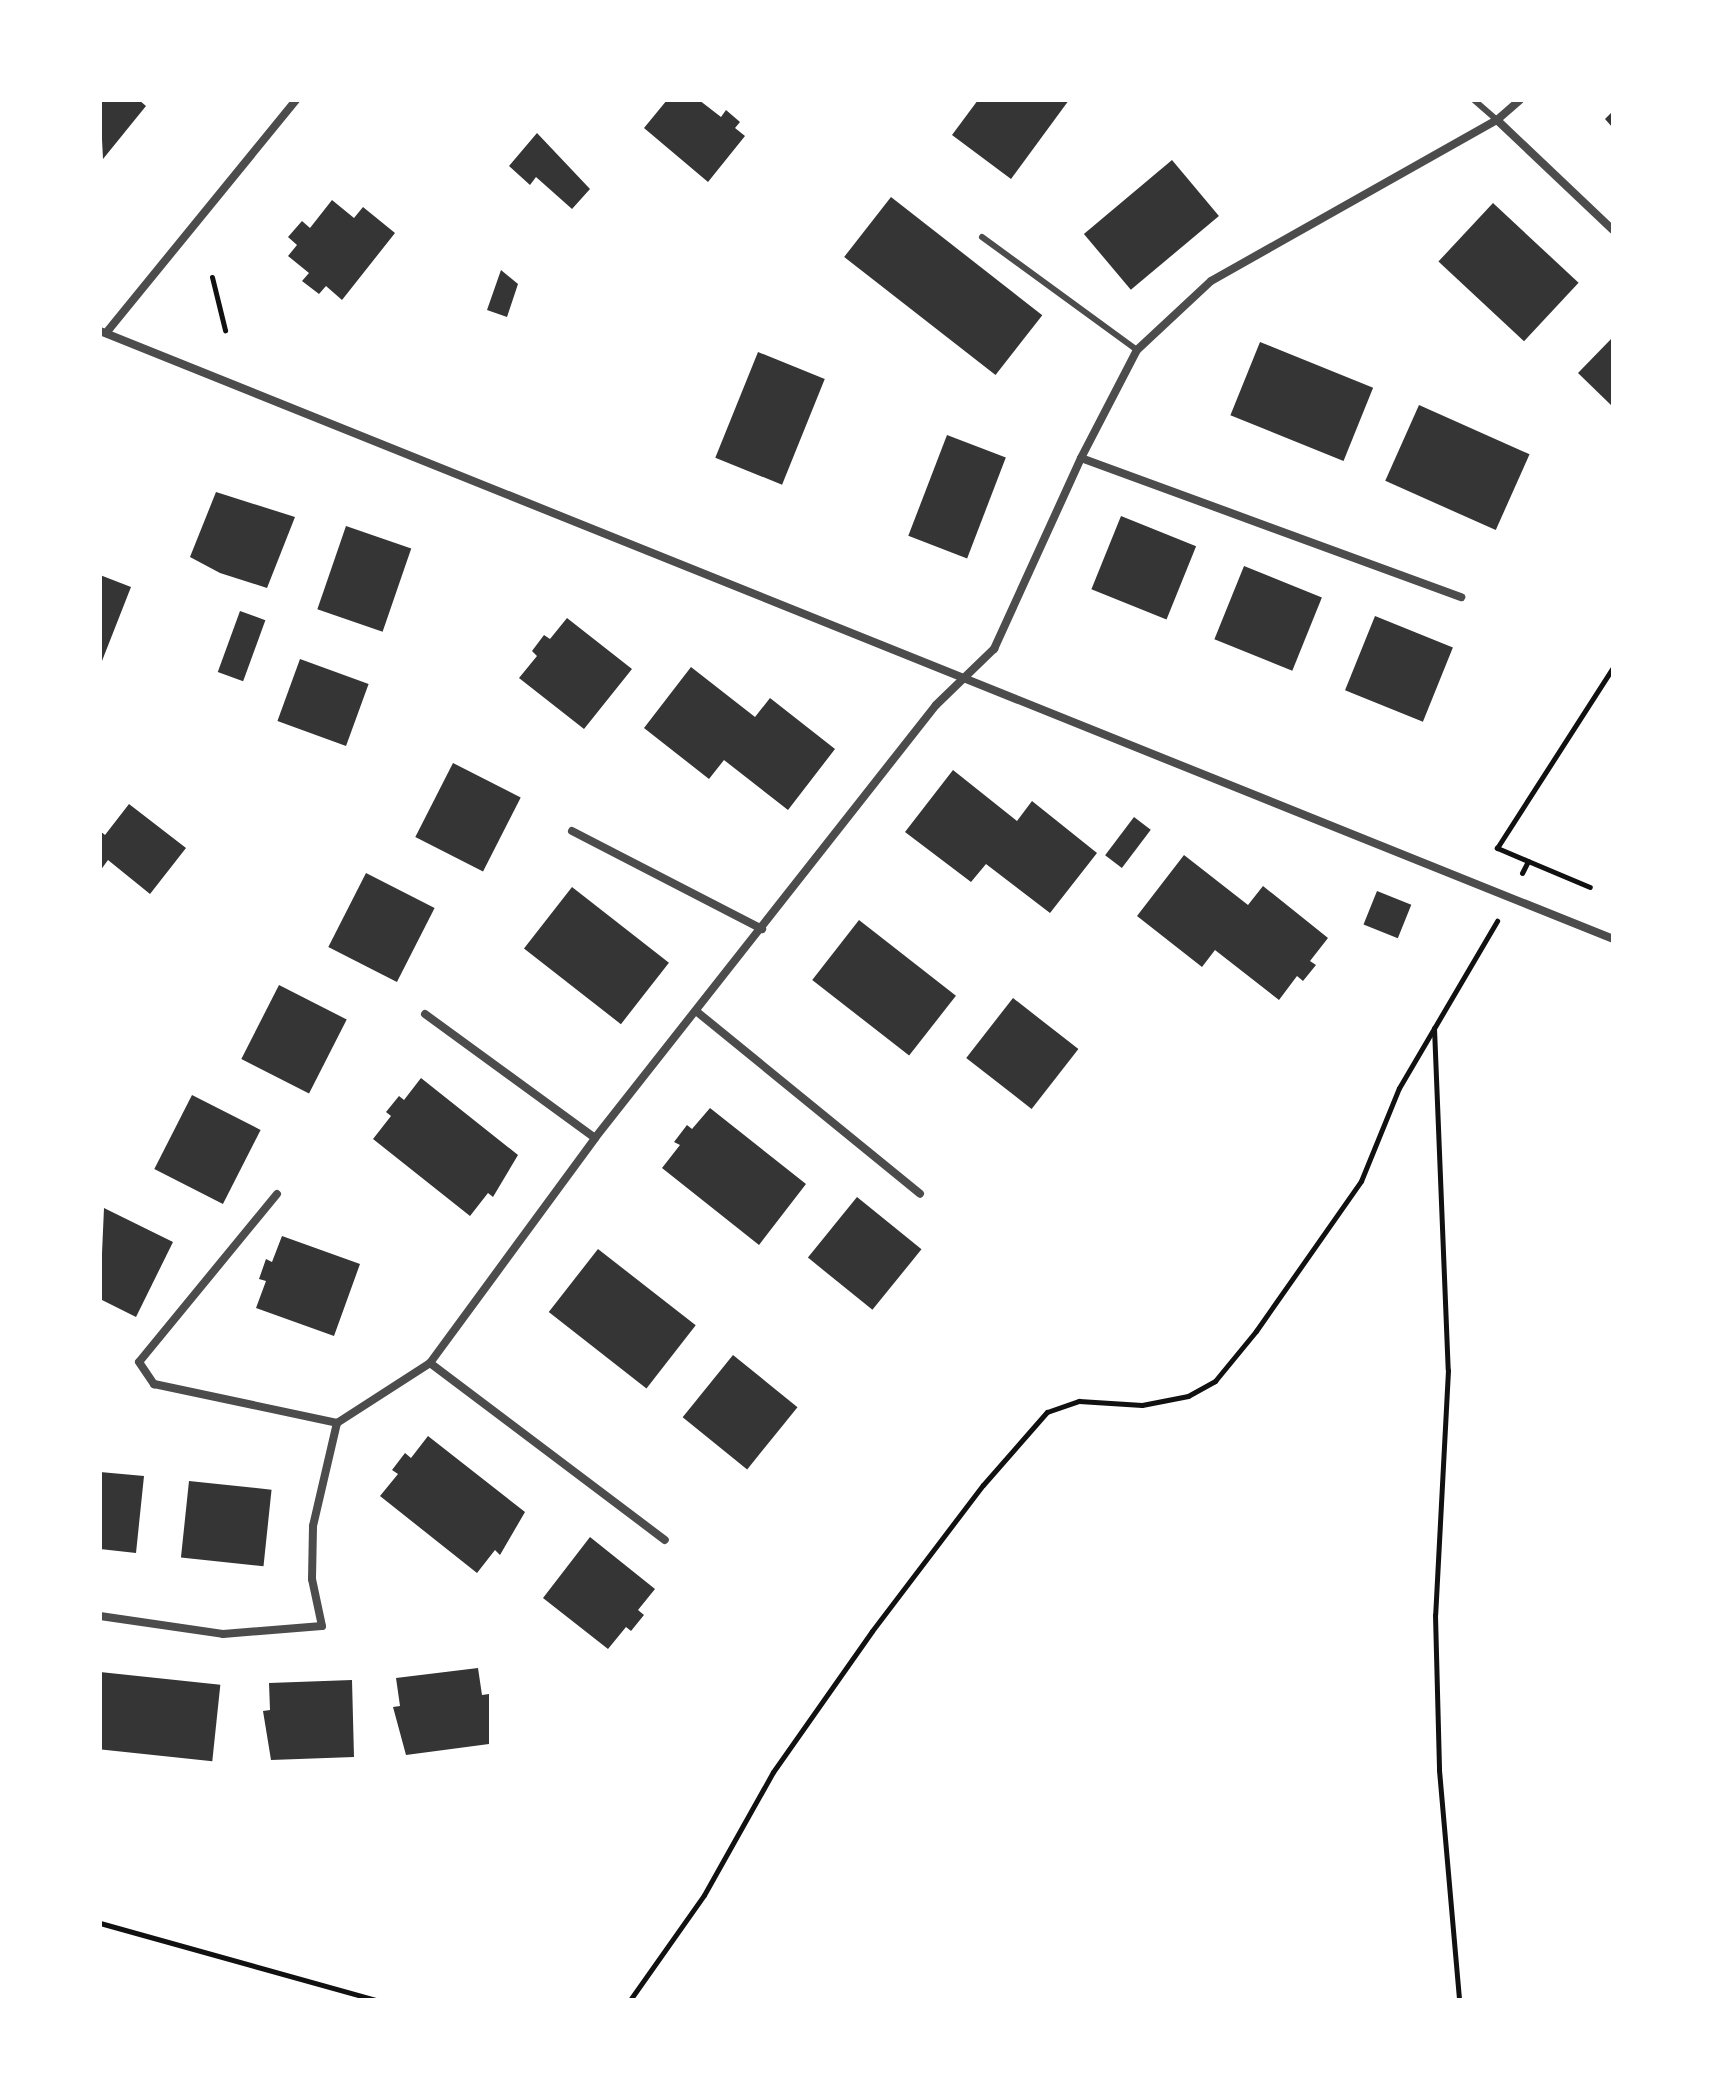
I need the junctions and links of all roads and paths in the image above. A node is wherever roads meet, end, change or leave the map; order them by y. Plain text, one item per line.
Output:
1 (296, 100) edge
2 (1474, 100) edge
3 (1520, 100) edge
4 (1497, 120) junction
5 (1613, 230) edge
6 (982, 237) dead end
7 (212, 277) dead end
8 (225, 330) dead end
9 (103, 332) edge
10 (1137, 350) junction
11 (1081, 458) junction
12 (1461, 597) dead end
13 (1613, 667) edge
14 (963, 679) junction
15 (572, 831) dead end
16 (1528, 861) junction
17 (1590, 887) dead end
18 (1509, 897) junction
19 (762, 929) junction
20 (1613, 939) edge
21 (696, 1011) junction
22 (425, 1014) dead end
23 (1434, 1027) junction
24 (595, 1138) junction
25 (277, 1194) dead end
26 (920, 1194) dead end
27 (430, 1363) junction
28 (337, 1423) junction
29 (665, 1540) dead end
30 (100, 1616) edge
31 (100, 1923) edge
32 (375, 2000) edge
33 (630, 2000) edge
34 (1459, 2000) edge

1 - 9 street
2 - 4 lane
3 - 4 street
4 - 5 street
4 - 10 street
6 - 10 lane
7 - 8 path
9 - 14 street
10 - 11 street
11 - 12 street
11 - 14 street
13 - 16 path
14 - 18 street
14 - 19 street
15 - 19 street
16 - 17 path
16 - 18 path
18 - 20 street
18 - 23 path
19 - 21 street
21 - 24 street
21 - 26 street
22 - 24 street
23 - 33 path
23 - 34 path
24 - 27 street
25 - 28 street
27 - 28 street
27 - 29 street
28 - 30 street
31 - 32 path

